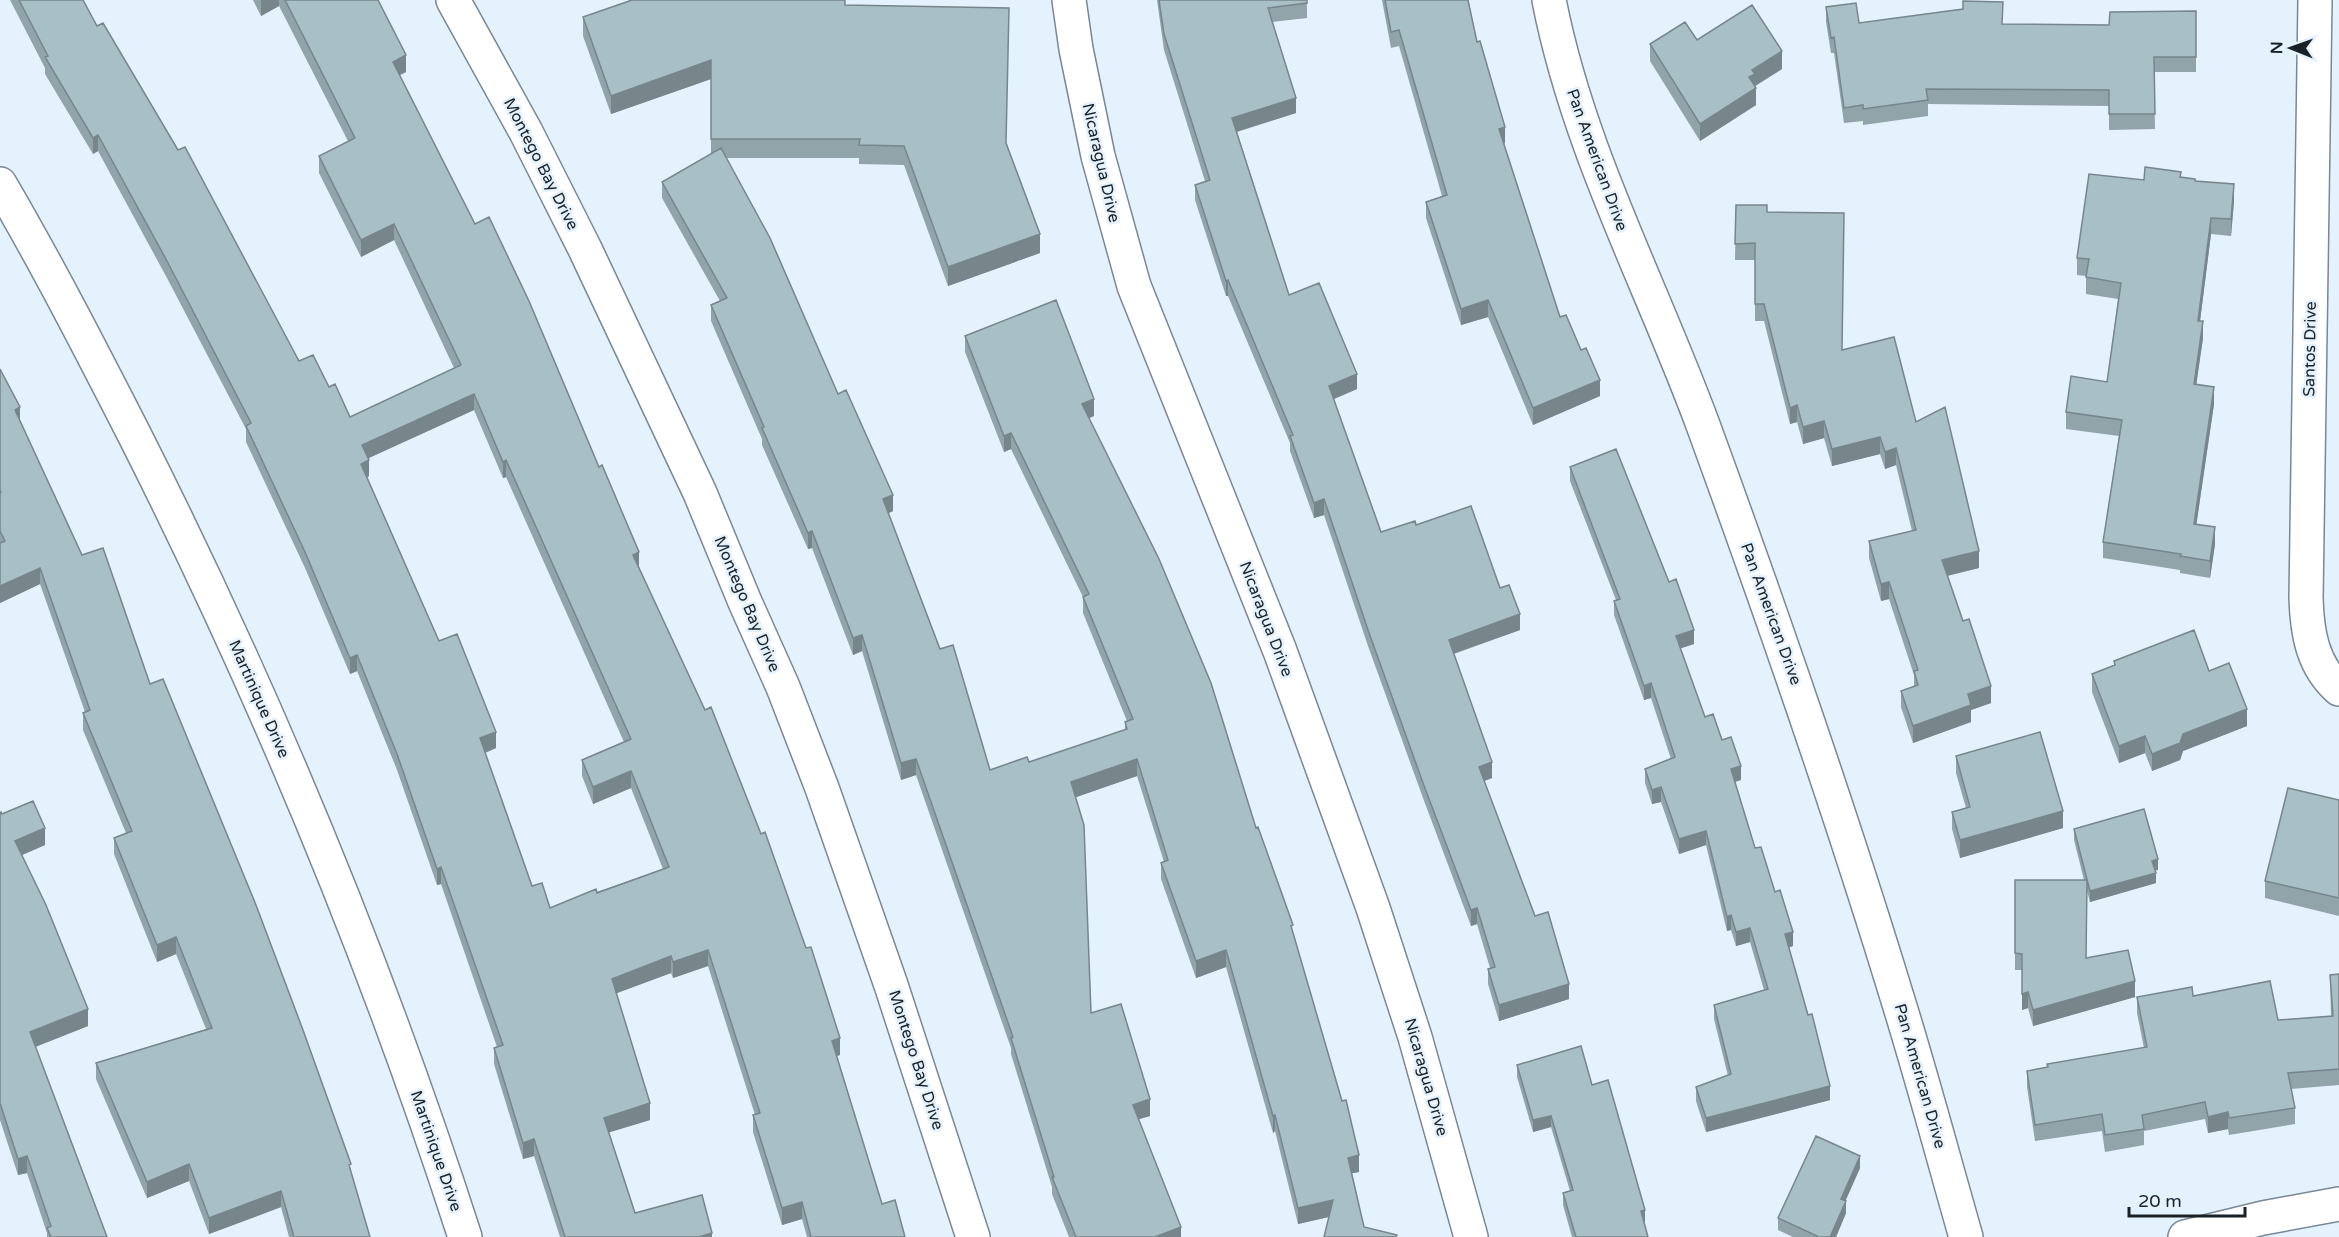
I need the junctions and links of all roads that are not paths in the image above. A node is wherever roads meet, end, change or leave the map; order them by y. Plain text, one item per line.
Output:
1 (453, 0) edge
2 (1069, 0) edge
3 (1549, 0) edge
4 (2315, 0) edge
5 (0, 184) edge
6 (2339, 689) edge
7 (2339, 1204) edge
8 (465, 1237) edge
9 (973, 1237) edge
10 (1472, 1237) edge
11 (1966, 1237) edge
12 (2185, 1237) edge

1 - 9 street, Montego Bay Drive
2 - 10 street, Nicaragua Drive
3 - 11 street, Pan American Drive
4 - 6 street, Santos Drive
5 - 8 street, Martinique Drive
7 - 12 street

